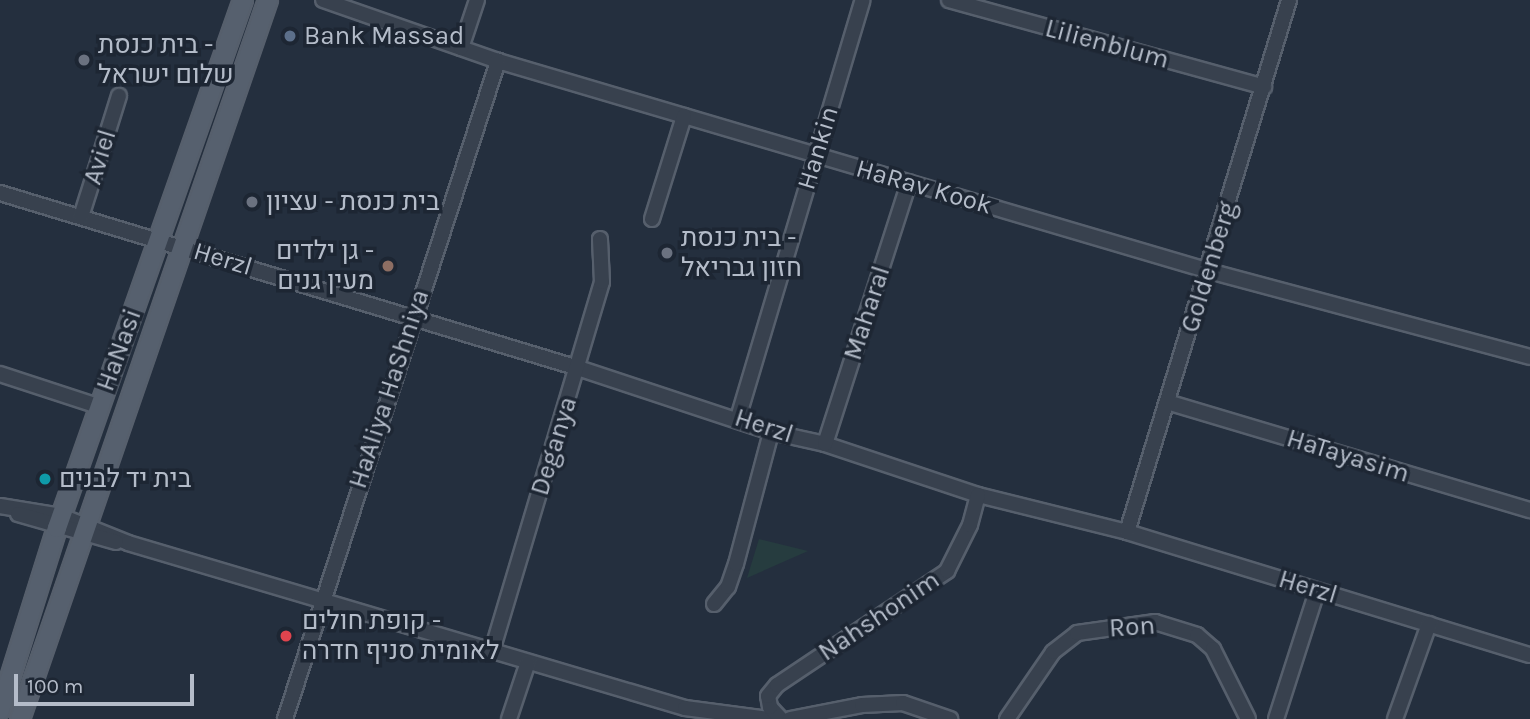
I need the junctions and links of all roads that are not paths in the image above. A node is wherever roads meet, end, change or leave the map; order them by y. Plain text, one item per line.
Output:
1 (243, 0) edge
2 (268, 0) edge
3 (323, 0) edge
4 (477, 0) edge
5 (863, 0) edge
6 (949, 0) edge
7 (1289, 0) edge
8 (461, 48) junction
9 (498, 61) junction
10 (1264, 87) junction
11 (119, 96) dead end
12 (684, 116) junction
13 (816, 155) junction
14 (909, 182) junction
15 (0, 193) edge
16 (81, 217) junction
17 (652, 219) dead end
18 (600, 239) dead end
19 (162, 240) junction
20 (184, 247) junction
21 (1209, 271) junction
22 (412, 317) junction
23 (1530, 357) edge
24 (578, 368) junction
25 (0, 374) edge
26 (1167, 402) junction
27 (101, 407) junction
28 (738, 418) junction
29 (771, 432) junction
30 (825, 444) junction
31 (978, 495) junction
32 (4, 507) edge
33 (1530, 510) edge
34 (59, 522) junction
35 (82, 530) junction
36 (1127, 532) junction
37 (1317, 591) junction
38 (323, 600) junction
39 (713, 604) dead end
40 (1429, 624) junction
41 (492, 651) junction
42 (1530, 655) edge
43 (528, 662) junction
44 (0, 710) edge
45 (683, 714) edge
46 (20, 719) edge
47 (285, 719) edge
48 (509, 719) edge
49 (770, 719) edge
50 (781, 719) edge
51 (790, 719) edge
52 (950, 719) edge
53 (1007, 719) edge
54 (1248, 719) edge
55 (1276, 719) edge
56 (1395, 719) edge

1 - 19 main road, HaNasi
2 - 20 main road, HaNasi
3 - 8 street, HaRav Kook
4 - 8 street
5 - 13 street, Hankin
6 - 10 street, Lilienblum
7 - 10 street, Goldenberg
8 - 9 street, HaRav Kook
9 - 12 street, HaRav Kook
9 - 22 street, HaAliya HaShniya
10 - 21 street, Goldenberg
11 - 16 street, Aviel
12 - 13 street, HaRav Kook
12 - 17 street
13 - 14 street, HaRav Kook
13 - 28 street, Hankin
14 - 21 street, HaRav Kook
14 - 30 street, Maharal
15 - 16 street, Herzl
16 - 19 street, Herzl
18 - 24 street, Deganya
19 - 20 street, Herzl
19 - 27 main road, HaNasi
20 - 22 street, Herzl
20 - 35 main road, HaNasi
21 - 23 street, HaRav Kook
21 - 26 street, Goldenberg
22 - 24 street, Herzl
22 - 38 street, HaAliya HaShniya
24 - 28 street, Herzl
24 - 41 street, Deganya
25 - 27 street
26 - 33 street, HaTayasim
26 - 36 street, Goldenberg
27 - 34 main road, HaNasi
28 - 29 street, Herzl
29 - 30 street, Herzl
29 - 39 street
30 - 31 street, Herzl
31 - 36 street, Herzl
31 - 50 street, Nahshonim
32 - 34 street
34 - 35 street
34 - 44 main road, HaNasi
35 - 38 street
35 - 46 main road, HaNasi
36 - 37 street, Herzl
37 - 40 street, Herzl
37 - 55 street
38 - 41 street
38 - 47 street, HaAliya HaShniya
40 - 42 street, Herzl
40 - 56 street
41 - 43 street
43 - 45 street
43 - 48 street
45 - 49 street
51 - 52 street
53 - 54 street, Ron

